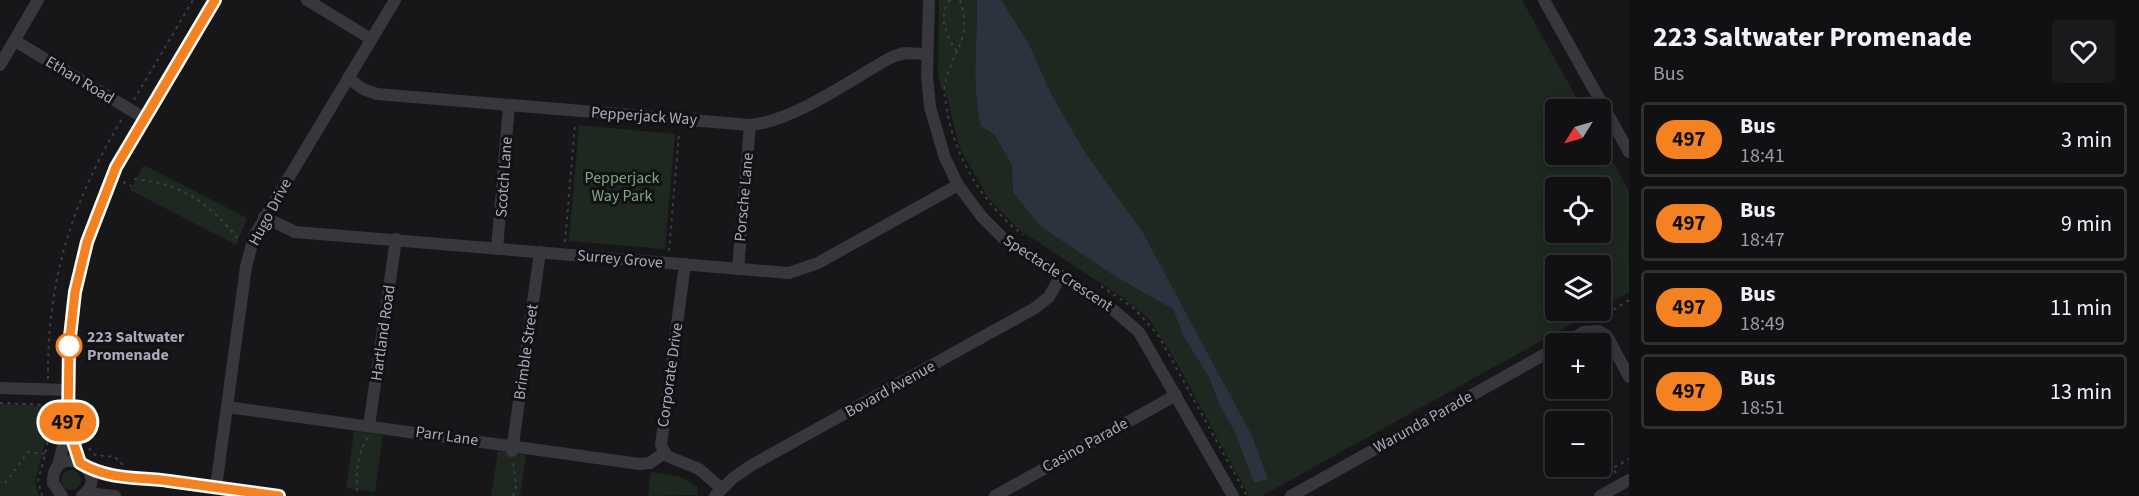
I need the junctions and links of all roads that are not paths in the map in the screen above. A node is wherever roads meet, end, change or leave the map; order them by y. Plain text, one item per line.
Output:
1 (39, 0) edge
2 (215, 0) edge
3 (307, 0) edge
4 (394, 0) edge
5 (929, 0) edge
6 (1544, 0) edge
7 (371, 39) junction
8 (15, 41) junction
9 (927, 54) junction
10 (0, 65) edge
11 (348, 78) junction
12 (509, 105) junction
13 (146, 119) junction
14 (750, 125) junction
15 (1629, 152) edge
16 (958, 185) junction
17 (264, 217) junction
18 (396, 239) junction
19 (497, 249) junction
20 (540, 252) junction
21 (684, 264) junction
22 (738, 269) junction
23 (1060, 277) junction
24 (1582, 333) edge
25 (1602, 333) edge
26 (1611, 345) edge
27 (1545, 354) edge
28 (1629, 377) edge
29 (0, 388) edge
30 (68, 390) junction
31 (1176, 395) junction
32 (227, 406) junction
33 (68, 426) junction
34 (369, 430) junction
35 (512, 451) junction
36 (664, 453) junction
37 (83, 464) junction
38 (58, 466) junction
39 (1629, 480) edge
40 (216, 487) junction
41 (718, 492) edge
42 (1308, 492) edge
43 (60, 495) edge
44 (83, 495) edge
45 (115, 496) edge
46 (278, 496) edge
47 (995, 496) edge
48 (1233, 496) edge
49 (1291, 496) edge
50 (1600, 496) edge

1 - 8 street
2 - 13 street
3 - 7 street
4 - 7 street, Hugo Drive
5 - 9 street, Spectacle Crescent
6 - 15 street
7 - 11 street, Hugo Drive
8 - 10 street
8 - 13 street, Ethan Road
9 - 14 street, Pepperjack Way
9 - 16 street, Spectacle Crescent
11 - 12 street, Pepperjack Way
11 - 17 street, Hugo Drive
12 - 14 street, Pepperjack Way
12 - 19 street, Scotch Lane
13 - 30 street
14 - 22 street, Porsche Lane
16 - 22 street, Surrey Grove
16 - 23 street, Spectacle Crescent
17 - 18 street, Surrey Grove
17 - 32 street, Hugo Drive
18 - 19 street, Surrey Grove
18 - 34 street, Hartland Road
19 - 20 street, Surrey Grove
20 - 21 street, Surrey Grove
20 - 35 street, Brimble Street
21 - 22 street, Surrey Grove
21 - 36 street, Corporate Drive
23 - 31 street, Spectacle Crescent
23 - 41 street, Bovard Avenue
24 - 25 street
26 - 28 street
27 - 42 street, Warunda Parade
29 - 30 street
30 - 33 street
31 - 47 street, Casino Parade
31 - 48 street, Spectacle Crescent
32 - 34 street, Parr Lane
32 - 40 street, Hugo Drive
33 - 37 street
33 - 38 street
34 - 35 street, Parr Lane
35 - 36 street, Parr Lane
36 - 41 street
37 - 38 street
37 - 40 street
37 - 44 street
38 - 43 street
39 - 50 street
40 - 46 street
42 - 49 street, Warunda Parade
44 - 45 street

